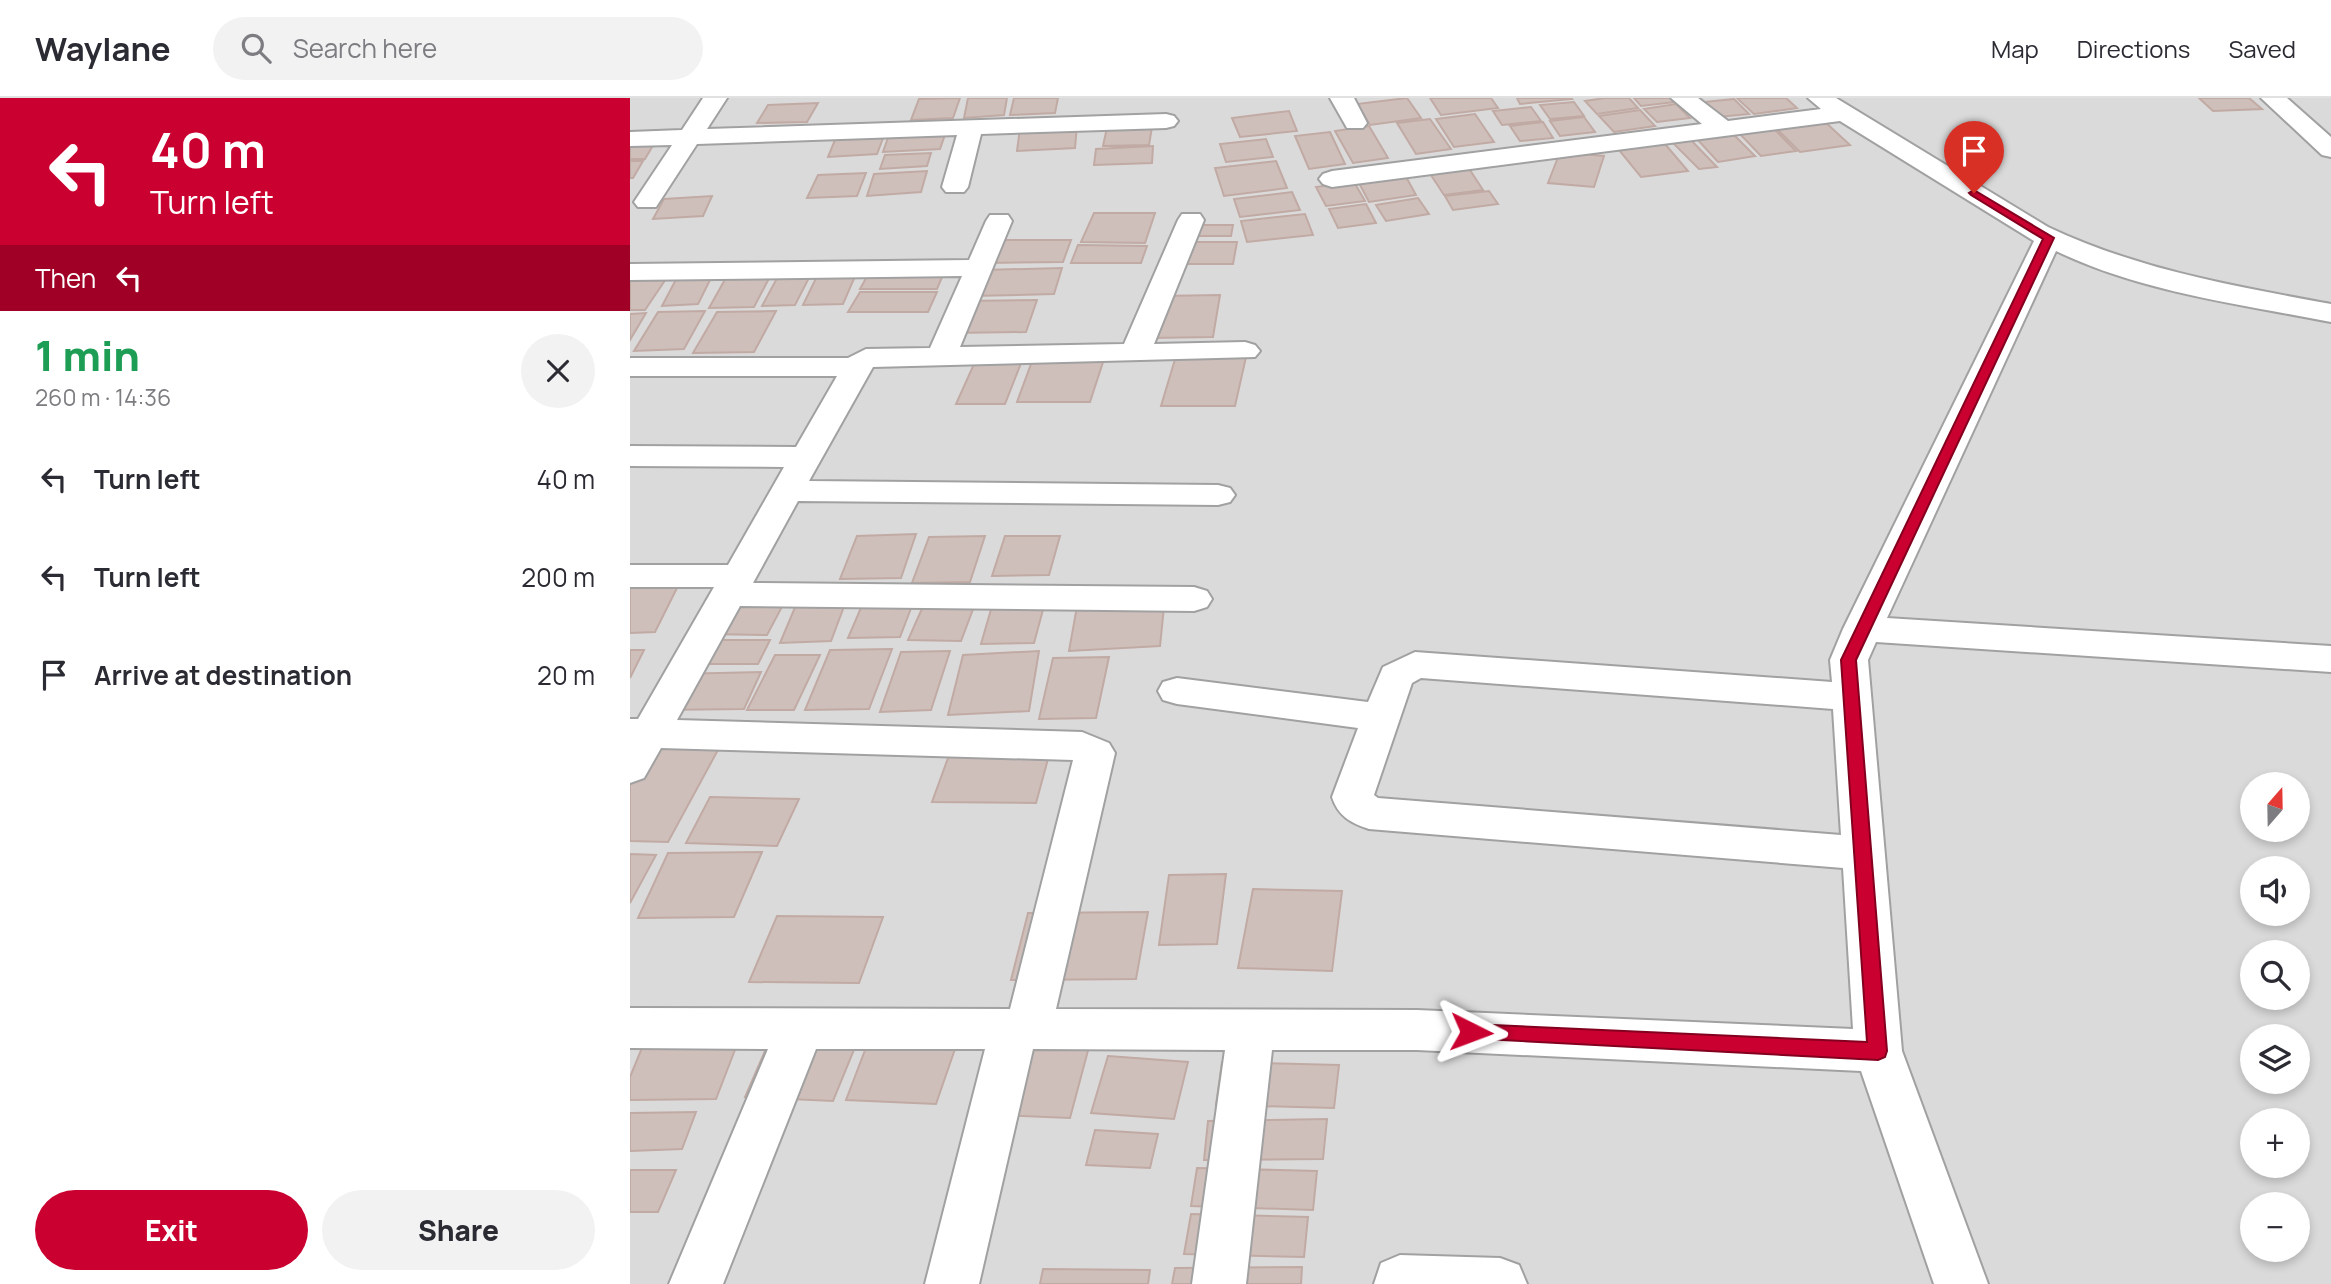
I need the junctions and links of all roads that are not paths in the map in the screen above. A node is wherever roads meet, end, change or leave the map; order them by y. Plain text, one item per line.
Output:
1 (715, 98) edge
2 (1342, 98) edge
3 (1683, 98) edge
4 (1820, 98) edge
5 (2273, 98) edge
6 (1844, 113) junction
7 (1166, 121) dead end
8 (1355, 123) dead end
9 (971, 128) junction
10 (1724, 129) junction
11 (690, 137) junction
12 (630, 139) edge
13 (2331, 150) edge
14 (1332, 179) dead end
15 (954, 187) dead end
16 (647, 202) dead end
17 (1191, 219) dead end
18 (999, 221) dead end
19 (2049, 238) junction
20 (979, 268) junction
21 (630, 271) edge
22 (2331, 313) edge
23 (1245, 351) dead end
24 (1135, 353) junction
25 (942, 355) junction
26 (630, 367) edge
27 (857, 367) junction
28 (630, 456) edge
29 (804, 457) junction
30 (785, 491) junction
31 (1218, 495) dead end
32 (630, 576) edge
33 (733, 585) junction
34 (1194, 599) dead end
35 (1861, 629) junction
36 (2331, 659) edge
37 (1177, 691) dead end
38 (1851, 697) junction
39 (1380, 718) junction
40 (640, 733) edge
41 (630, 768) edge
42 (1863, 853) junction
43 (630, 1028) edge
44 (800, 1028) junction
45 (1021, 1029) junction
46 (1251, 1030) junction
47 (1878, 1051) junction
48 (1400, 1281) dead end
49 (696, 1284) edge
50 (952, 1284) edge
51 (1219, 1284) edge
52 (1500, 1284) edge
53 (1961, 1284) edge

1 - 11 street
2 - 8 street
3 - 10 street
4 - 6 street
5 - 13 street
6 - 10 street
6 - 19 street
7 - 9 street
9 - 11 street
9 - 15 street
10 - 14 street
11 - 12 street
11 - 16 street
17 - 24 street
18 - 20 street
19 - 22 street
19 - 35 street
20 - 21 street
20 - 25 street
23 - 24 street
24 - 25 street
25 - 27 street
26 - 27 street
27 - 29 street
28 - 29 street
29 - 30 street
30 - 31 street
30 - 33 street
32 - 33 street
33 - 34 street
33 - 40 street
35 - 36 street
35 - 38 street
37 - 39 street
38 - 39 street
38 - 42 street
39 - 42 street
40 - 41 street
40 - 45 street
42 - 47 street
43 - 44 street
44 - 45 street
44 - 49 street
45 - 46 street
45 - 50 street
46 - 47 street
46 - 51 street
47 - 53 street
48 - 52 street

